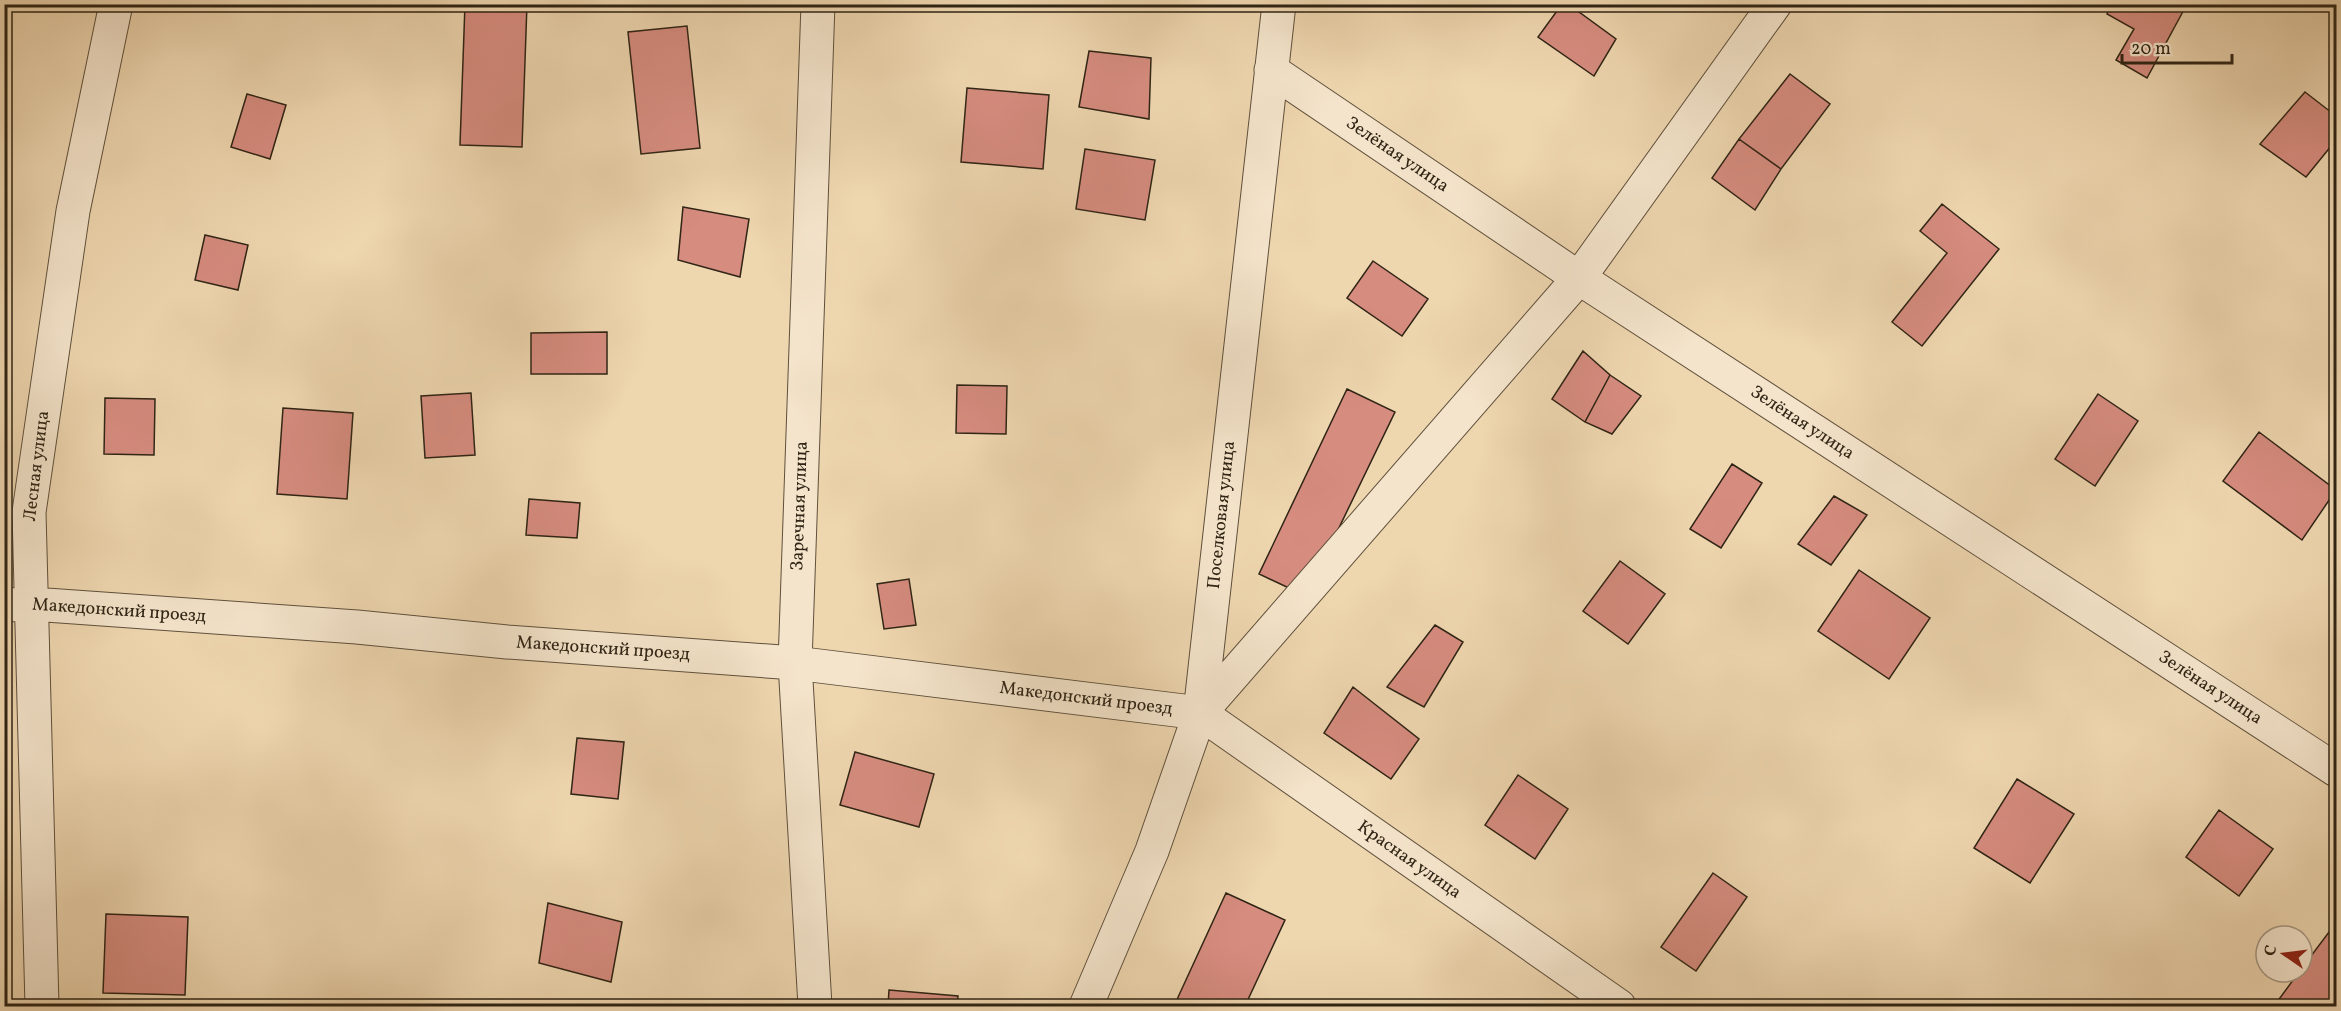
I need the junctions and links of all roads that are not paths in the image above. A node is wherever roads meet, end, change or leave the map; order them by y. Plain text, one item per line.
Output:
1 (116, 4) edge
2 (818, 4) edge
3 (1279, 4) edge
4 (1775, 4) edge
5 (1271, 70) junction
6 (1579, 278) junction
7 (18, 605) edge
8 (795, 663) junction
9 (1200, 713) junction
10 (2337, 770) edge
11 (42, 1006) edge
12 (815, 1006) edge
13 (1086, 1006) edge
14 (1619, 1006) edge

1 - 7 street, Лесная улица
2 - 8 street, Заречная улица
3 - 5 street, Поселковая улица
4 - 6 street
5 - 6 street, Зелёная улица
5 - 9 street, Поселковая улица
6 - 9 street
6 - 10 street, Зелёная улица
7 - 8 street, Македонский проезд
7 - 11 street, Лесная улица
8 - 9 street, Македонский проезд
8 - 12 street, Заречная улица
9 - 13 street, Поселковая улица
9 - 14 street, Красная улица

